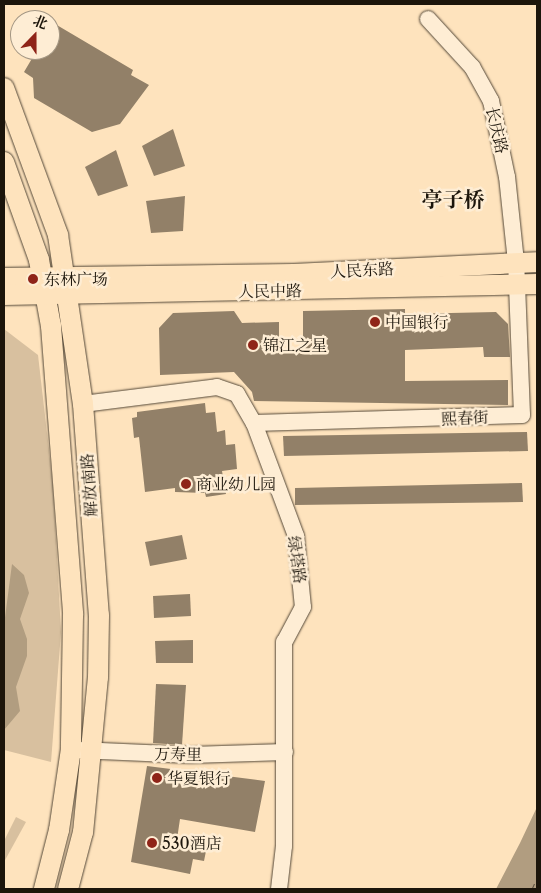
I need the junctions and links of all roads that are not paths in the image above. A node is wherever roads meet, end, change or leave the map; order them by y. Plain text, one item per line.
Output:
1 (428, 19) dead end
2 (4, 88) edge
3 (4, 162) edge
4 (516, 262) junction
5 (537, 262) edge
6 (4, 278) edge
7 (527, 284) edge
8 (43, 286) junction
9 (67, 286) junction
10 (4, 296) edge
11 (83, 404) junction
12 (254, 423) junction
13 (71, 749) junction
14 (93, 751) junction
15 (285, 752) junction
16 (44, 889) edge
17 (68, 889) edge
18 (280, 889) edge

1 - 4 street, 长庆路
2 - 9 main road, 解放南路
3 - 8 main road, 解放南路
4 - 5 main road, 人民东路
4 - 7 street, 熙春街
4 - 9 main road, 人民东路
6 - 8 main road, 人民中路
7 - 9 main road, 人民中路
7 - 12 street, 熙春街
8 - 9 main road, 人民中路
8 - 10 main road, 人民中路
8 - 13 main road, 解放南路
9 - 11 main road, 解放南路
11 - 12 street, 绿塔路
11 - 14 main road, 解放南路
12 - 15 street, 绿塔路
13 - 14 street, 万寿里
13 - 16 main road, 解放南路
14 - 15 street, 万寿里
14 - 17 main road, 解放南路
15 - 18 street, 绿塔路

